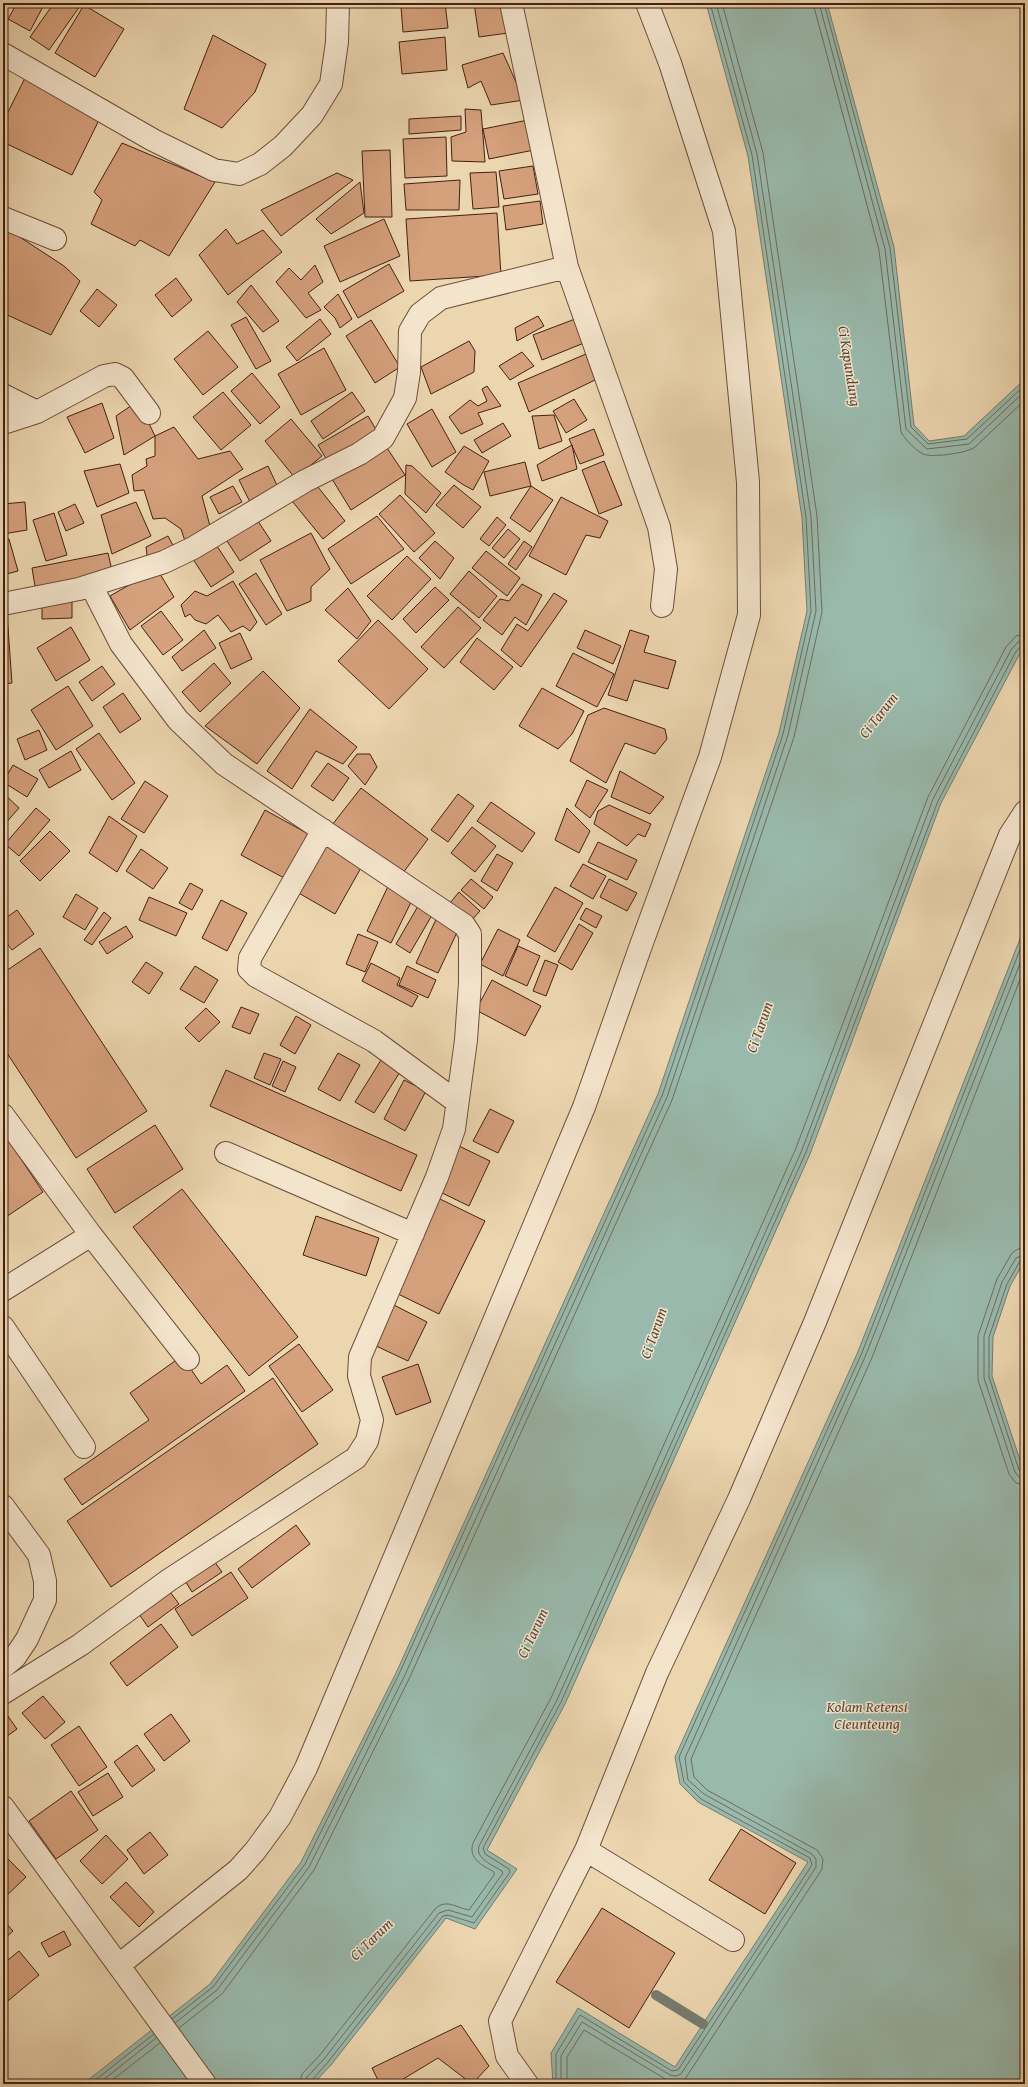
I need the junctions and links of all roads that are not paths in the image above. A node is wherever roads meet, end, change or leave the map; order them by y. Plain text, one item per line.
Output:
1 (338, 3) edge
2 (510, 3) edge
3 (647, 3) edge
4 (3, 54) edge
5 (3, 218) edge
6 (55, 239) dead end
7 (568, 267) junction
8 (3, 395) edge
9 (36, 412) junction
10 (149, 413) dead end
11 (3, 423) edge
12 (91, 585) junction
13 (3, 604) edge
14 (662, 606) dead end
15 (1025, 812) edge
16 (323, 830) junction
17 (457, 1102) junction
18 (3, 1115) edge
19 (226, 1153) dead end
20 (413, 1234) junction
21 (91, 1235) junction
22 (3, 1290) edge
23 (3, 1326) edge
24 (188, 1359) dead end
25 (84, 1447) dead end
26 (3, 1506) edge
27 (3, 1667) edge
28 (3, 1693) edge
29 (3, 1807) edge
30 (586, 1850) junction
31 (732, 1940) dead end
32 (119, 1965) junction
33 (205, 2084) edge
34 (527, 2084) edge

1 - 4 street
2 - 7 street
3 - 32 street
5 - 6 street
7 - 12 street
7 - 14 street
8 - 9 street
9 - 10 street
9 - 11 street
12 - 13 street
12 - 16 street
15 - 30 street
16 - 17 street
16 - 17 street
17 - 20 street
18 - 21 street
19 - 20 street
20 - 28 street
21 - 22 street
21 - 24 street
23 - 25 street
26 - 27 street
29 - 32 street
30 - 31 street
30 - 34 street
32 - 33 street

